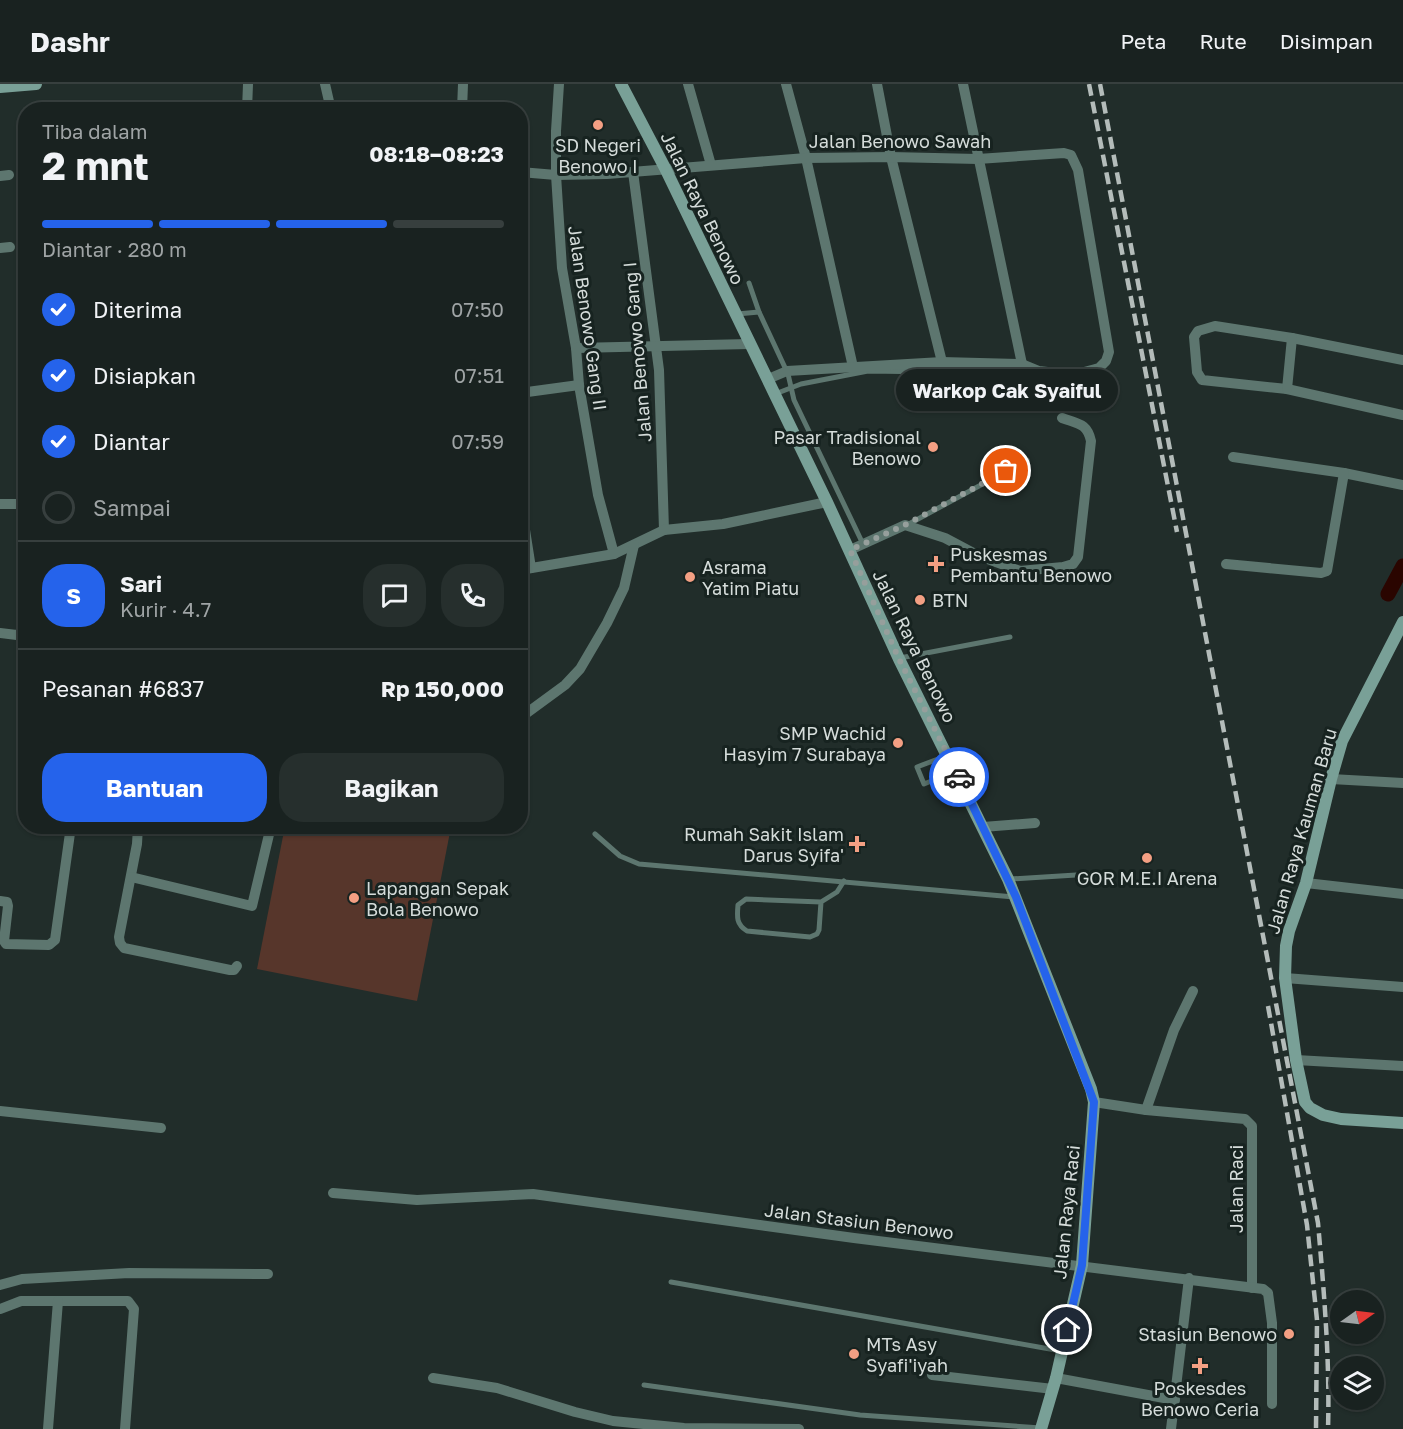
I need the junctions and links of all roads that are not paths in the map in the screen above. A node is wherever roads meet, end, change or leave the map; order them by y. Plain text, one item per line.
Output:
1 (36, 84) edge
2 (248, 84) edge
3 (325, 84) edge
4 (463, 84) edge
5 (559, 84) edge
6 (621, 84) edge
7 (688, 84) edge
8 (786, 84) edge
9 (877, 84) edge
10 (963, 84) edge
11 (0, 87) edge
12 (247, 102) edge
13 (329, 102) edge
14 (462, 102) edge
15 (891, 157) junction
16 (806, 158) junction
17 (978, 159) junction
18 (711, 165) junction
19 (665, 168) junction
20 (633, 172) junction
21 (528, 173) edge
22 (556, 175) junction
23 (749, 283) dead end
24 (759, 312) junction
25 (735, 315) junction
26 (1292, 338) junction
27 (749, 344) junction
28 (656, 345) junction
29 (576, 348) junction
30 (1403, 360) edge
31 (1022, 364) junction
32 (853, 367) junction
33 (940, 367) junction
34 (788, 373) junction
35 (768, 379) junction
36 (579, 385) junction
37 (790, 386) junction
38 (1287, 389) junction
39 (528, 392) edge
40 (775, 394) junction
41 (1403, 415) edge
42 (1062, 418) dead end
43 (1233, 457) dead end
44 (1027, 460) dead end
45 (1344, 473) junction
46 (1403, 485) edge
47 (827, 502) junction
48 (0, 504) edge
49 (18, 504) edge
50 (905, 525) junction
51 (664, 530) junction
52 (863, 544) junction
53 (634, 545) junction
54 (850, 550) junction
55 (615, 554) junction
56 (1227, 564) dead end
57 (528, 569) edge
58 (1403, 622) edge
59 (0, 633) edge
60 (18, 635) edge
61 (1010, 637) dead end
62 (899, 659) junction
63 (528, 712) edge
64 (948, 755) junction
65 (956, 771) junction
66 (1331, 779) junction
67 (1403, 783) edge
68 (1035, 823) dead end
69 (983, 827) junction
70 (69, 834) edge
71 (137, 834) edge
72 (270, 834) edge
73 (595, 834) dead end
74 (1092, 874) dead end
75 (131, 877) junction
76 (1008, 879) junction
77 (844, 881) junction
78 (1306, 884) junction
79 (1403, 894) edge
80 (1016, 897) junction
81 (0, 901) edge
82 (821, 902) junction
83 (237, 966) dead end
84 (1285, 978) junction
85 (1403, 987) edge
86 (1192, 991) dead end
87 (1296, 1060) junction
88 (1403, 1066) edge
89 (1094, 1102) junction
90 (1146, 1110) junction
91 (0, 1111) edge
92 (1403, 1123) edge
93 (161, 1128) dead end
94 (333, 1193) dead end
95 (1082, 1265) junction
96 (267, 1274) dead end
97 (1189, 1278) junction
98 (671, 1282) dead end
99 (0, 1285) edge
100 (1252, 1288) junction
101 (58, 1301) junction
102 (0, 1310) edge
103 (1062, 1352) junction
104 (932, 1375) dead end
105 (433, 1378) dead end
106 (1055, 1384) junction
107 (644, 1385) dead end
108 (1175, 1400) junction
109 (1272, 1404) dead end
110 (1041, 1428) edge
111 (48, 1429) edge
112 (125, 1429) edge
113 (799, 1429) edge
114 (1171, 1429) edge

1 - 11 main road
2 - 12 street
3 - 13 street
4 - 14 street
5 - 22 street, Jalan Benowo Gang II
6 - 19 main road, Jalan Raya Benowo
7 - 18 street
8 - 16 street
9 - 15 street
10 - 17 street
15 - 16 street, Jalan Benowo Sawah
15 - 17 street, Jalan Benowo Sawah
15 - 33 street
16 - 18 street, Jalan Benowo Sawah
16 - 32 street
17 - 31 street
17 - 31 street, Jalan Benowo Sawah
18 - 19 street, Jalan Benowo Sawah
19 - 20 street, Jalan Benowo Sawah
19 - 25 main road, Jalan Raya Benowo
20 - 22 street, Jalan Benowo Sawah
20 - 28 street, Jalan Benowo Gang I
21 - 22 street, Jalan Benowo Sawah
22 - 29 street, Jalan Benowo Gang II
23 - 24 lane
24 - 25 lane
24 - 34 lane
25 - 27 main road, Jalan Raya Benowo
26 - 30 street
26 - 38 street
26 - 38 street
27 - 28 street
27 - 35 main road, Jalan Raya Benowo
28 - 29 street
28 - 51 street, Jalan Benowo Gang I
29 - 36 street, Jalan Benowo Gang II
31 - 33 street
32 - 33 street
32 - 34 street
33 - 37 lane
34 - 35 street
34 - 37 lane
35 - 40 main road, Jalan Raya Benowo
36 - 39 street
36 - 55 street, Jalan Benowo Gang II
37 - 40 lane
37 - 52 lane
38 - 41 street
40 - 47 main road, Jalan Raya Benowo
42 - 50 street
43 - 45 street
44 - 50 lane
45 - 46 street
45 - 56 street
47 - 51 street
47 - 54 main road, Jalan Raya Benowo
48 - 49 street
50 - 52 street
51 - 53 street
52 - 54 street
53 - 55 street
53 - 63 street
54 - 62 main road, Jalan Raya Benowo
55 - 57 street
58 - 66 main road, Jalan Raya Kauman Baru
59 - 60 street
61 - 62 lane
62 - 64 main road, Jalan Raya Benowo
64 - 65 main road, Jalan Raya Benowo
64 - 65 lane
65 - 69 main road, Jalan Raya Benowo
66 - 67 street
66 - 78 main road, Jalan Raya Kauman Baru
68 - 69 street
69 - 76 main road, Jalan Raya Benowo
70 - 81 street
71 - 75 street
72 - 75 street
73 - 77 lane
74 - 76 lane
75 - 83 street
76 - 80 main road, Jalan Raya Benowo
77 - 80 lane
77 - 82 lane
78 - 79 street
78 - 84 main road, Jalan Raya Kauman Baru
80 - 89 main road, Jalan Raya Benowo
82 - 82 lane
84 - 85 street
84 - 87 main road, Jalan Raya Kauman Baru
86 - 90 street
87 - 88 street
87 - 92 main road, Jalan Raya Kauman Baru
89 - 90 street, Jalan Raci
89 - 95 main road, Jalan Raya Raci
90 - 100 street, Jalan Raci
91 - 93 street
94 - 95 street, Jalan Stasiun Benowo
95 - 97 street, Jalan Stasiun Benowo
95 - 103 main road, Jalan Raya Raci
96 - 99 street
97 - 100 street, Jalan Stasiun Benowo
97 - 108 street
98 - 103 lane
100 - 109 street
101 - 102 street
101 - 111 street
101 - 112 street
103 - 106 main road, Jalan Raya Raci
104 - 106 street
105 - 113 street
106 - 108 street
106 - 110 main road, Jalan Raya Raci
107 - 110 lane
108 - 114 street

